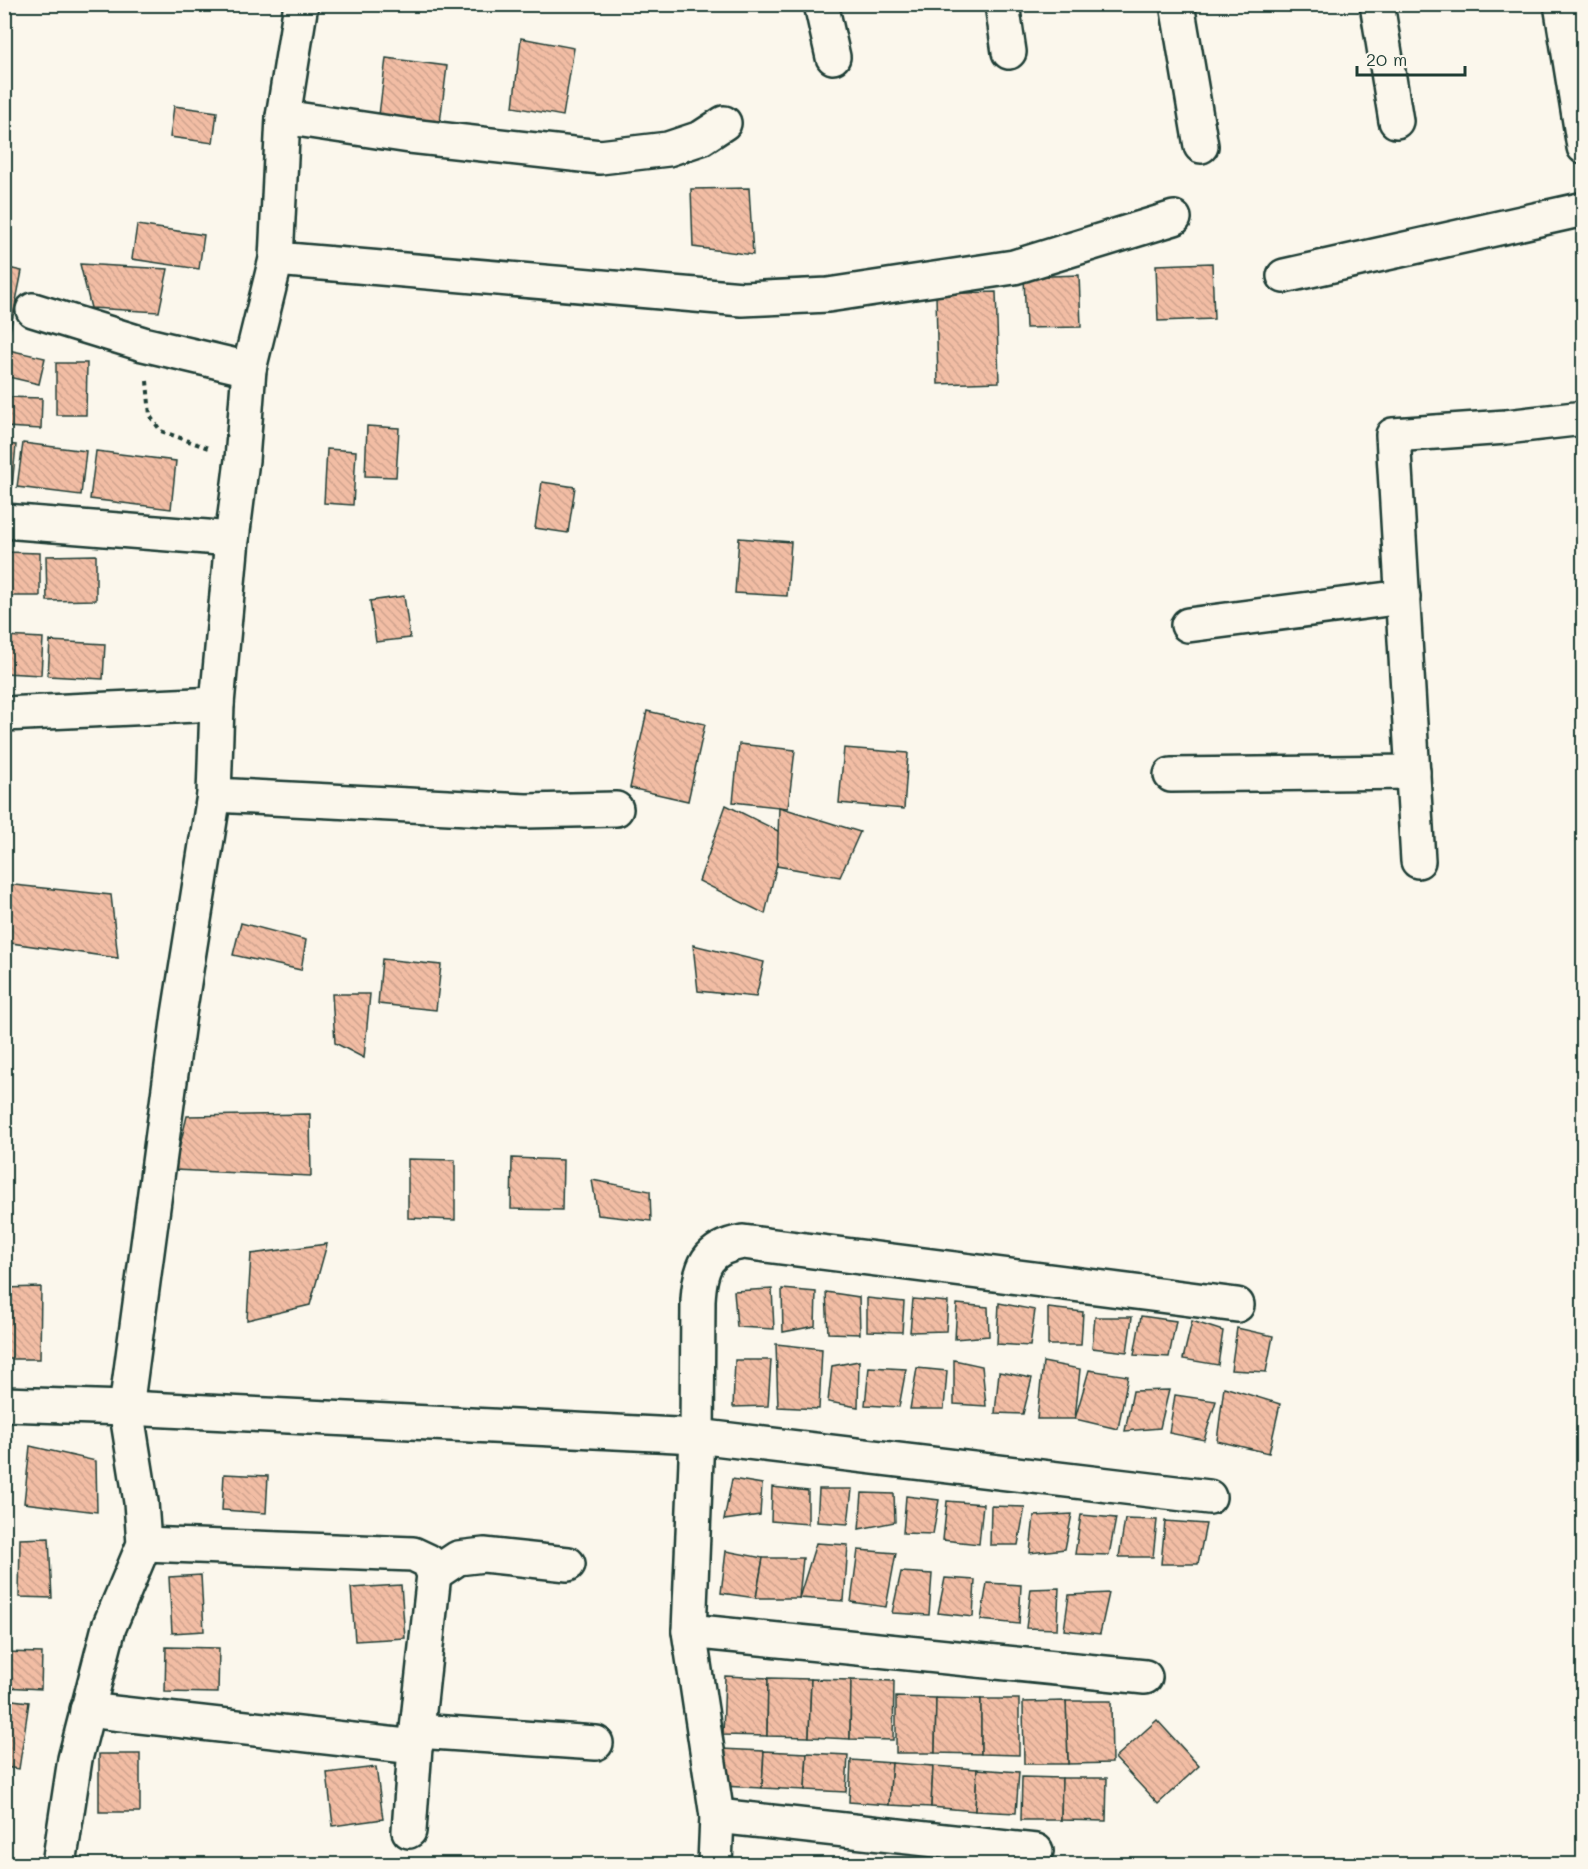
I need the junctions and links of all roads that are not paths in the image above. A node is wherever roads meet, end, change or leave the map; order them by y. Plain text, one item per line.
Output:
1 (301, 4) edge
2 (821, 4) edge
3 (1002, 4) edge
4 (1177, 4) edge
5 (1377, 4) edge
6 (1561, 4) edge
7 (1575, 38) edge
8 (1009, 52) dead end
9 (833, 57) dead end
10 (283, 117) junction
11 (1396, 122) dead end
12 (724, 123) dead end
13 (1201, 146) dead end
14 (1584, 147) edge
15 (1584, 209) edge
16 (1174, 218) dead end
17 (276, 259) junction
18 (1284, 276) dead end
19 (33, 310) dead end
20 (249, 369) junction
21 (1584, 418) edge
22 (4, 521) edge
23 (232, 539) junction
24 (1403, 597) junction
25 (1188, 625) dead end
26 (217, 704) junction
27 (4, 714) edge
28 (1413, 772) junction
29 (1171, 775) dead end
30 (214, 795) junction
31 (616, 809) dead end
32 (1418, 861) dead end
33 (1237, 1305) dead end
34 (4, 1404) edge
35 (126, 1408) junction
36 (696, 1436) junction
37 (1209, 1497) dead end
38 (144, 1544) junction
39 (568, 1564) dead end
40 (434, 1574) junction
41 (689, 1631) junction
42 (1145, 1677) dead end
43 (87, 1710) junction
44 (416, 1739) junction
45 (596, 1743) dead end
46 (717, 1816) junction
47 (409, 1831) dead end
48 (1036, 1851) dead end
49 (59, 1864) edge
50 (715, 1864) edge

1 - 10 street
2 - 9 street
3 - 8 street
4 - 13 street
5 - 11 street
6 - 7 street
7 - 14 street
10 - 12 street
10 - 17 street
15 - 18 street
16 - 17 street
17 - 20 street
19 - 20 street
20 - 23 street
21 - 24 street
22 - 23 street
23 - 26 street
24 - 25 street
24 - 28 street
26 - 27 street
26 - 30 street
28 - 29 street
28 - 32 street
30 - 31 street
30 - 35 street
33 - 36 street
34 - 35 street
35 - 36 street
35 - 38 street
36 - 37 street
36 - 41 street
38 - 40 street
38 - 43 street
39 - 40 street
40 - 44 street
41 - 42 street
41 - 46 street
43 - 44 street
43 - 49 street
44 - 45 street
44 - 47 street
46 - 48 street
46 - 50 street

